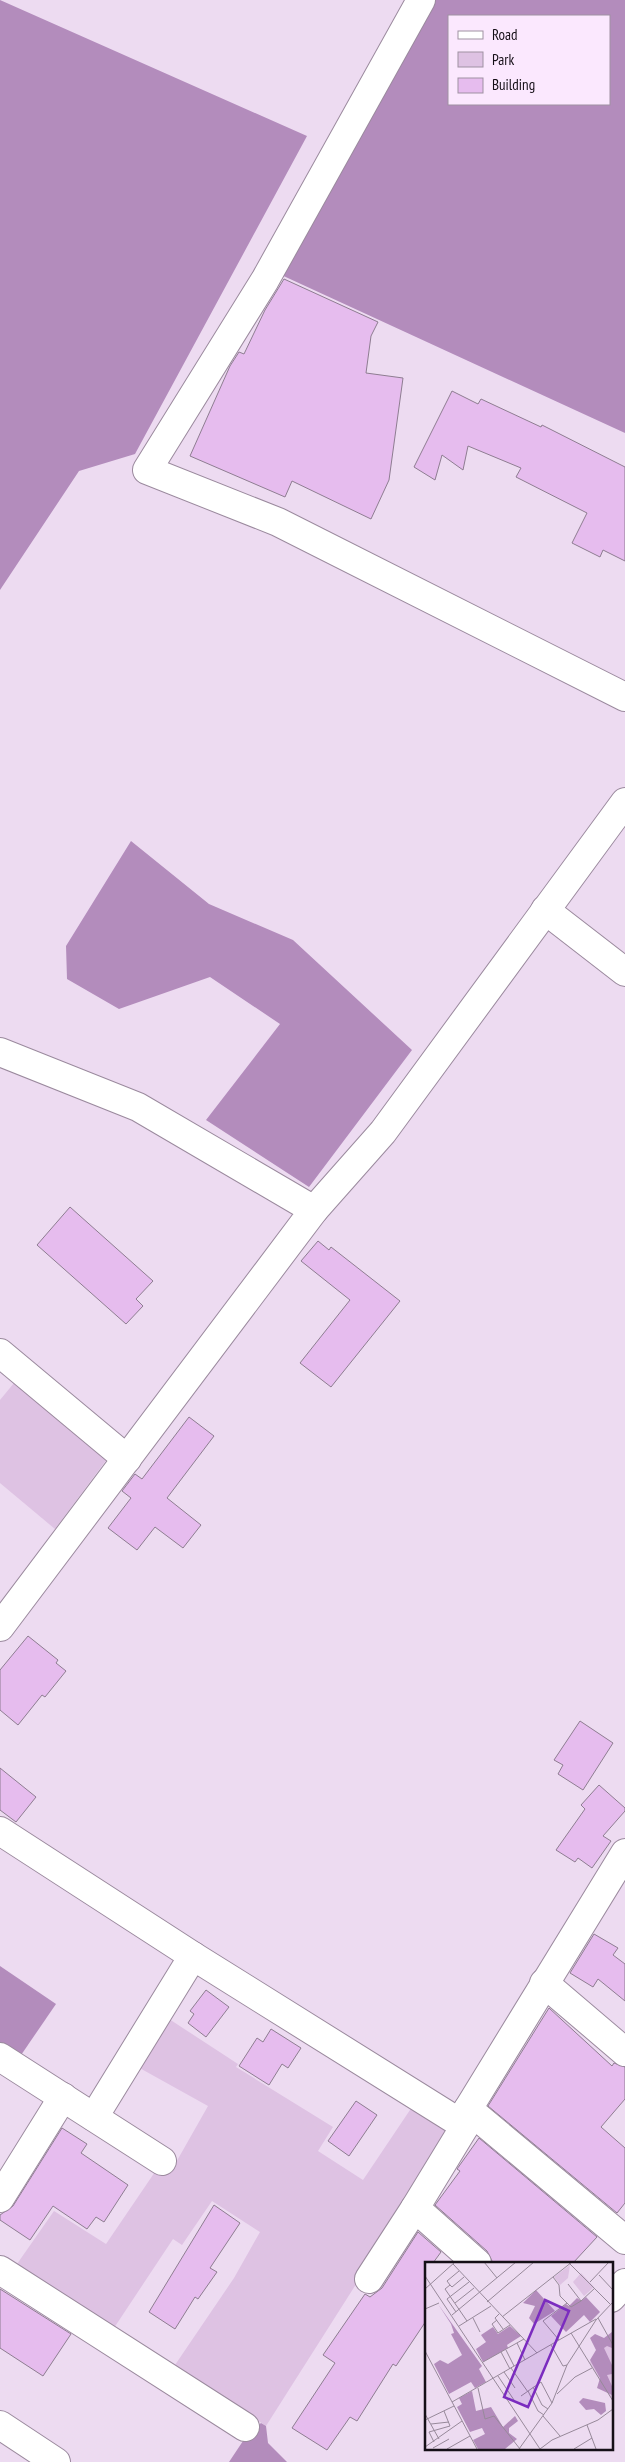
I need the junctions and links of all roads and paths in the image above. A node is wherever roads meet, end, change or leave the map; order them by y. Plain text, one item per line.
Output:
1 (421, 0) edge
2 (625, 697) edge
3 (625, 802) edge
4 (546, 910) junction
5 (625, 972) edge
6 (0, 1052) edge
7 (314, 1210) junction
8 (0, 1353) edge
9 (126, 1460) junction
10 (0, 1628) edge
11 (0, 1831) edge
12 (625, 1853) edge
13 (193, 1956) junction
14 (544, 1983) junction
15 (625, 2052) edge
16 (0, 2057) edge
17 (63, 2097) junction
18 (94, 2117) junction
19 (467, 2118) junction
20 (162, 2161) dead end
21 (0, 2198) edge
22 (415, 2208) junction
23 (625, 2240) edge
24 (476, 2262) edge
25 (0, 2270) edge
26 (368, 2279) dead end
27 (625, 2283) edge
28 (612, 2297) edge
29 (0, 2425) edge
30 (245, 2427) dead end
31 (56, 2462) edge

1 - 2 main road
3 - 4 main road
4 - 5 main road
4 - 7 main road
6 - 7 main road
7 - 9 main road
8 - 9 main road
9 - 10 main road
11 - 13 main road
12 - 14 main road
13 - 18 main road
13 - 19 main road
14 - 15 main road
14 - 19 main road
16 - 17 main road
17 - 18 main road
17 - 21 main road
18 - 20 main road
19 - 22 main road
19 - 23 main road
22 - 24 main road
22 - 26 main road
25 - 30 main road
27 - 28 main road
29 - 31 main road

